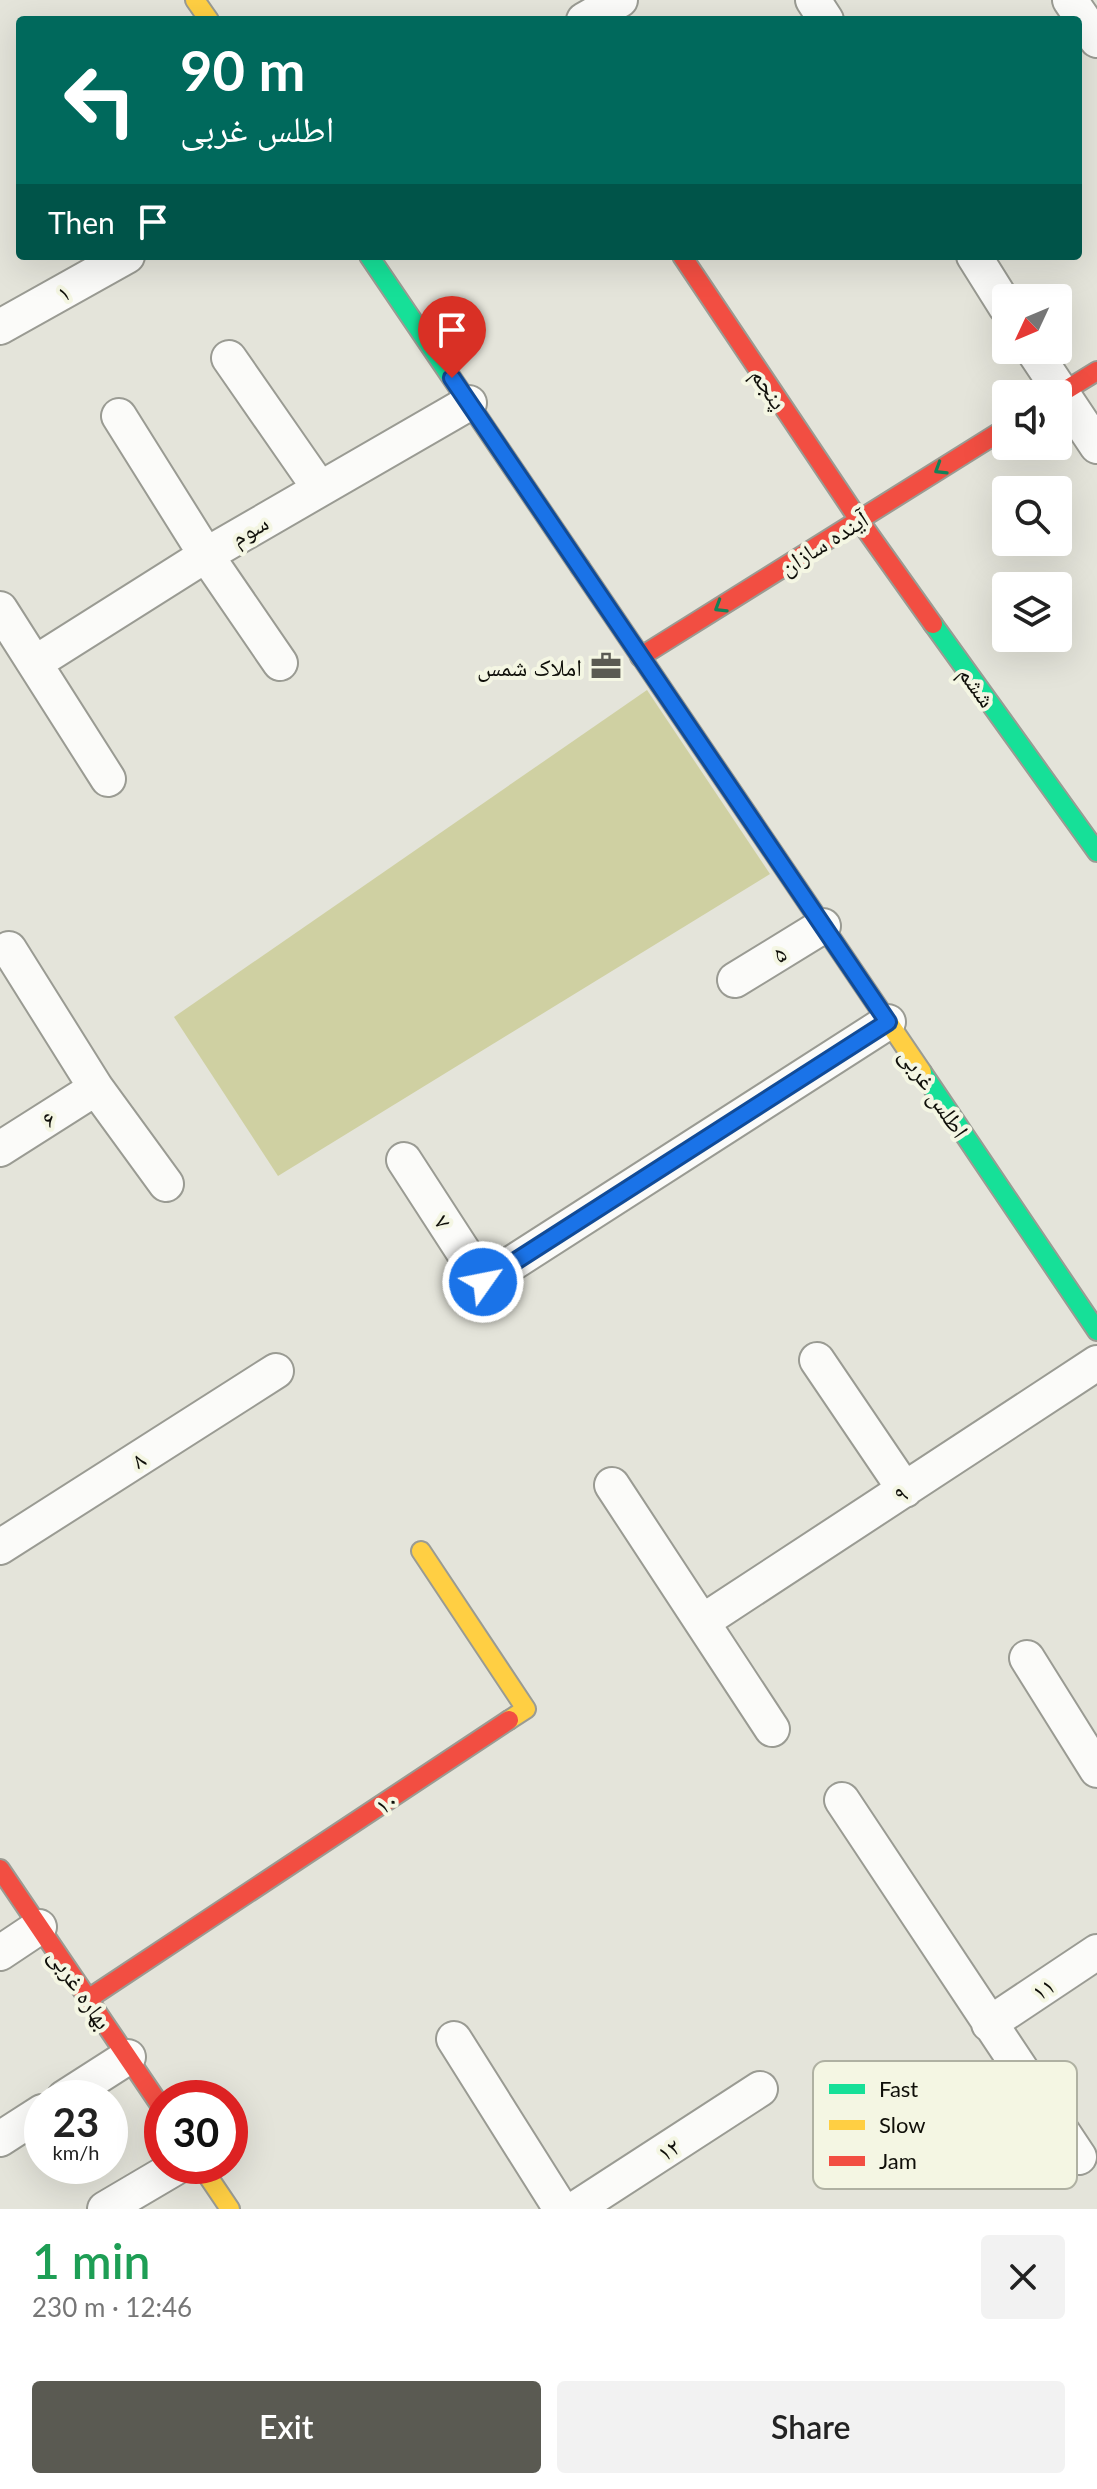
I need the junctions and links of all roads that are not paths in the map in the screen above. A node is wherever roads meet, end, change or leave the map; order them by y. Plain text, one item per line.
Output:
1 (620, 0) edge
2 (591, 16) edge
3 (1082, 18) edge
4 (1097, 40) edge
5 (120, 260) edge
6 (372, 260) edge
7 (685, 260) edge
8 (977, 260) edge
9 (992, 285) edge
10 (0, 327) edge
11 (229, 358) dead end
12 (1097, 371) edge
13 (1072, 386) edge
14 (469, 403) junction
15 (1072, 412) edge
16 (119, 416) dead end
17 (992, 437) edge
18 (1097, 446) edge
19 (320, 489) junction
20 (859, 520) junction
21 (206, 555) junction
22 (0, 609) edge
23 (640, 657) junction
24 (35, 663) junction
25 (280, 663) dead end
26 (108, 779) dead end
27 (1097, 852) edge
28 (823, 926) junction
29 (9, 949) dead end
30 (735, 980) dead end
31 (888, 1022) junction
32 (96, 1088) junction
33 (0, 1149) edge
34 (404, 1160) dead end
35 (166, 1184) dead end
36 (1095, 1323) edge
37 (817, 1360) dead end
38 (1097, 1363) edge
39 (276, 1371) dead end
40 (612, 1485) dead end
41 (905, 1490) junction
42 (0, 1547) edge
43 (421, 1551) dead end
44 (702, 1622) junction
45 (1027, 1658) dead end
46 (772, 1729) dead end
47 (1097, 1770) edge
48 (842, 1800) dead end
49 (0, 1869) edge
50 (39, 1927) junction
51 (1097, 1952) edge
52 (0, 1953) edge
53 (88, 1999) junction
54 (989, 2024) junction
55 (454, 2039) dead end
56 (128, 2057) junction
57 (1014, 2061) edge
58 (92, 2080) edge
59 (144, 2081) edge
60 (760, 2089) dead end
61 (24, 2124) edge
62 (0, 2139) edge
63 (1077, 2154) edge
64 (1079, 2157) dead end
65 (147, 2184) edge
66 (213, 2184) edge
67 (105, 2209) edge
68 (230, 2209) edge
69 (561, 2209) edge
70 (575, 2209) edge

1 - 2 street
3 - 4 street
5 - 10 street, ۱
6 - 14 street, اطلس غربی
7 - 20 street, پنجم
8 - 9 street
11 - 19 street
12 - 13 street
14 - 19 street, سوم
14 - 23 street, اطلس غربی
15 - 18 street
16 - 21 street
17 -> 20 street, آینده سازان
19 - 21 street, سوم
20 -> 23 street, آینده سازان
20 - 27 street, ششم
21 - 24 street, سوم
21 - 25 street
22 - 24 street
23 - 28 street, اطلس غربی
24 - 26 street
28 - 30 street, ۵
28 - 31 street, اطلس غربی
29 - 32 street
31 - 34 street, ۷
31 - 36 street, اطلس غربی
32 - 33 street, ۶
32 - 35 street
37 - 41 street
38 - 41 street, ۹
39 - 42 street, ۸
40 - 44 street
41 - 44 street, ۹
43 - 53 street, ۱۰
44 - 46 street
45 - 47 street
48 - 54 street
49 - 50 street, بهاره غربی
50 - 52 street
50 - 53 street, بهاره غربی
51 - 54 street, ۱۱
53 - 56 street, بهاره غربی
54 - 57 street
55 - 69 street
56 - 58 street
56 - 59 street, بهاره غربی
60 - 70 street, ۱۲
61 - 62 street
63 - 64 street
65 - 67 street
66 - 68 street

